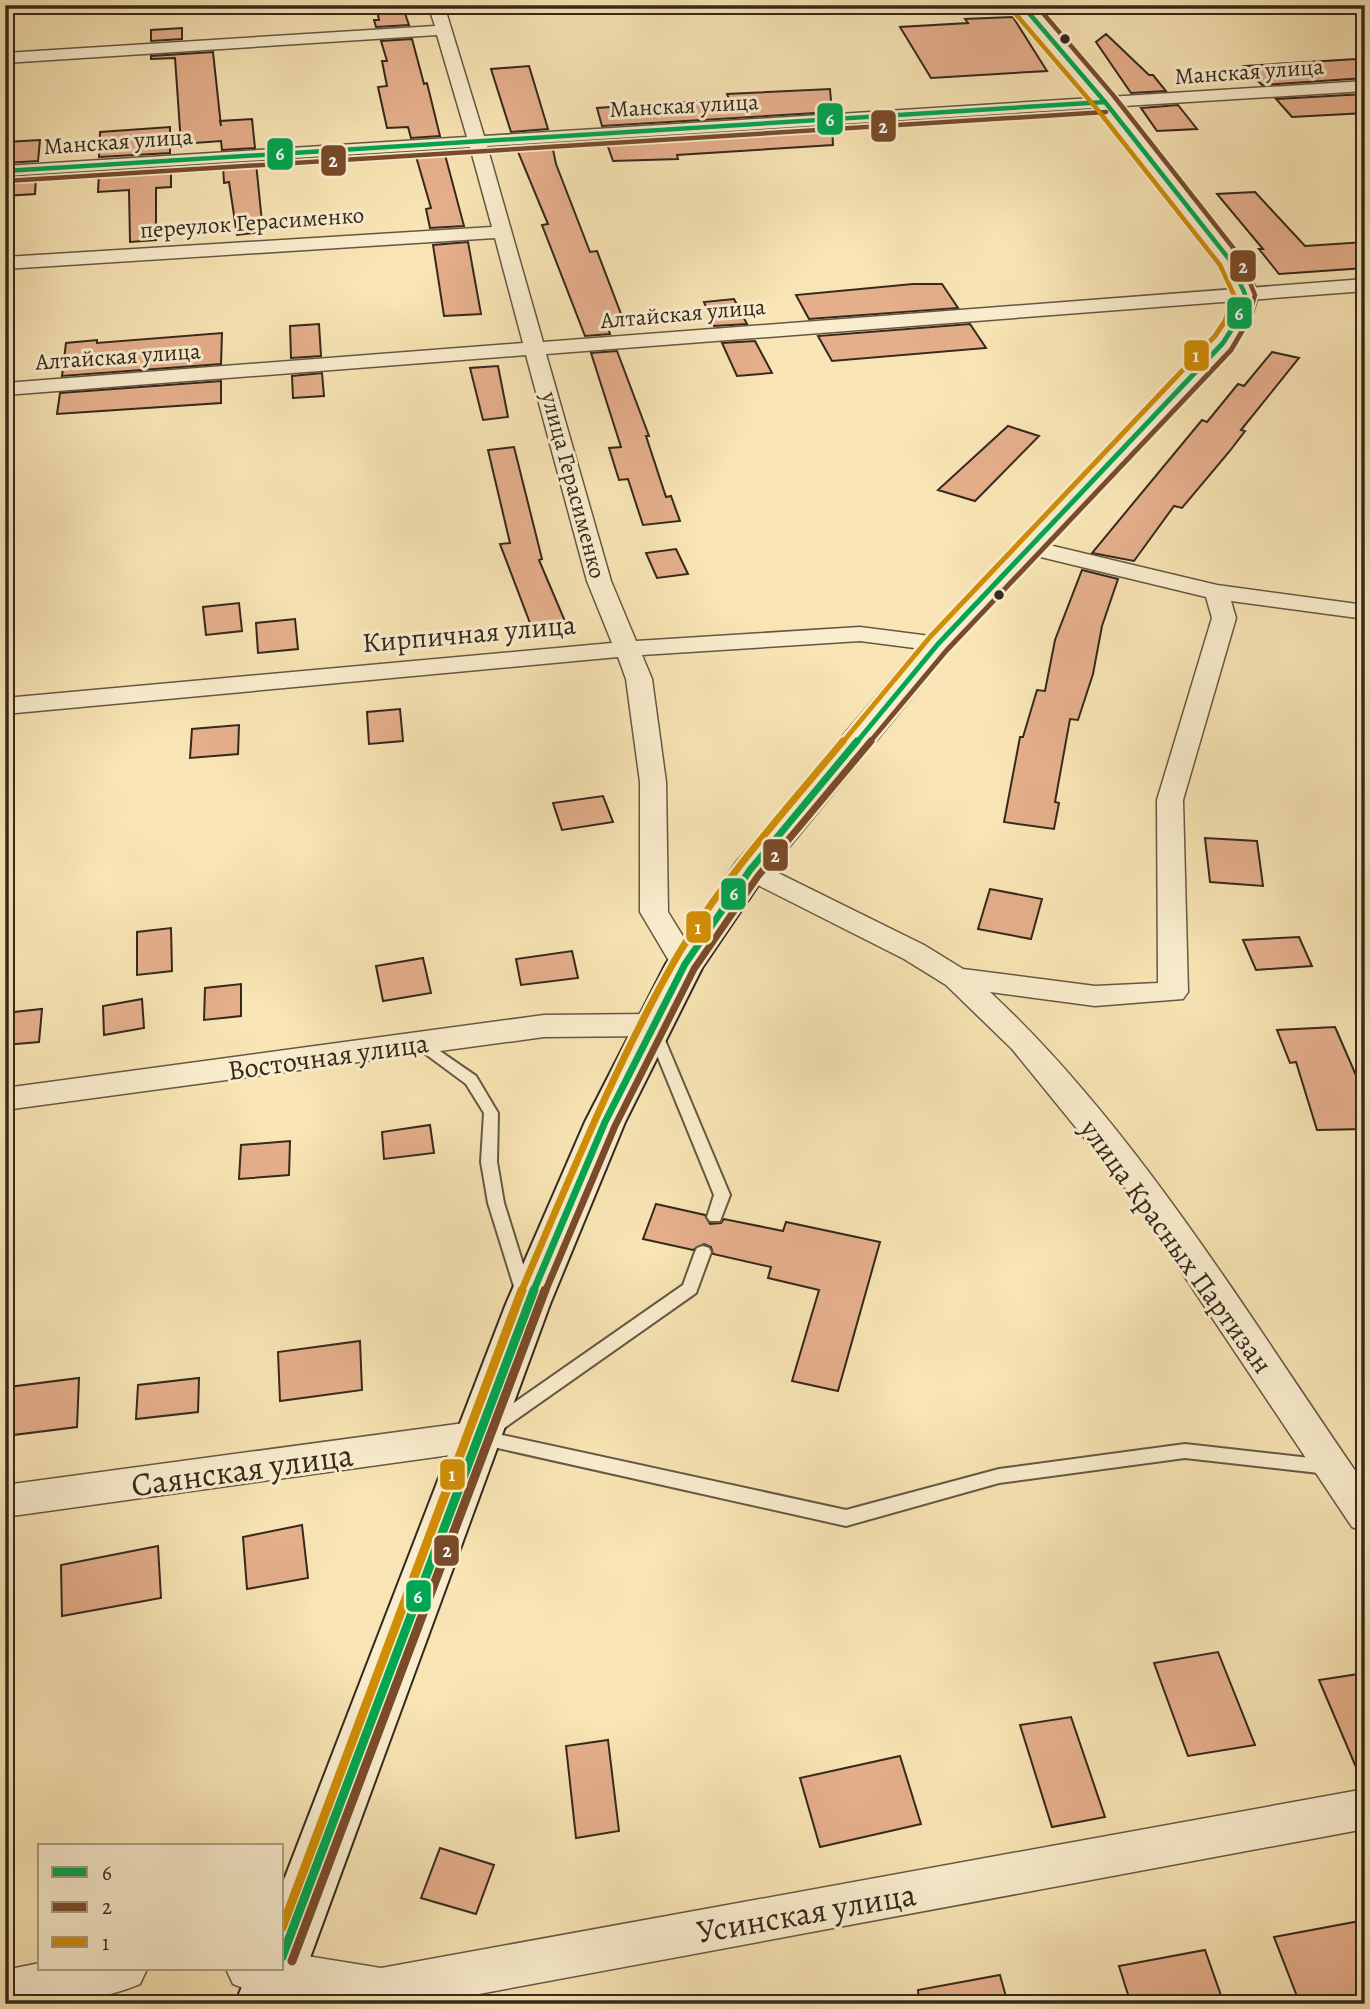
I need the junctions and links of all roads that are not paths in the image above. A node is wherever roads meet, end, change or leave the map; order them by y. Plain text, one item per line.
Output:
1 (436, 5) edge
2 (1022, 5) edge
3 (443, 30) junction
4 (5, 58) edge
5 (1365, 86) edge
6 (1105, 102) junction
7 (477, 140) junction
8 (5, 172) edge
9 (503, 232) junction
10 (5, 263) edge
11 (1365, 285) edge
12 (1245, 294) junction
13 (536, 349) junction
14 (5, 389) edge
15 (1032, 548) junction
16 (1217, 592) junction
17 (1365, 612) edge
18 (938, 644) junction
19 (625, 649) junction
20 (5, 706) edge
21 (750, 870) junction
22 (685, 964) junction
23 (956, 978) junction
24 (652, 1026) junction
25 (421, 1043) junction
26 (5, 1099) edge
27 (715, 1217) dead end
28 (703, 1252) dead end
29 (528, 1304) junction
30 (479, 1436) junction
31 (1332, 1468) junction
32 (5, 1502) edge
33 (1365, 1516) edge
34 (1365, 1809) edge
35 (284, 1936) edge
36 (120, 1970) edge
37 (269, 1974) edge
38 (5, 1992) edge

1 - 3 street, улица Герасименко
2 - 6 main road
3 - 4 street
3 - 7 street, улица Герасименко
5 - 6 street, Манская улица
6 - 7 street, Манская улица
6 - 12 main road
7 - 8 street, Манская улица
7 - 9 street, улица Герасименко
9 - 10 street, переулок Герасименко
9 - 13 street, улица Герасименко
11 - 12 street, Алтайская улица
12 - 13 street, Алтайская улица
12 - 15 main road
13 - 14 street, Алтайская улица
13 - 19 street, улица Герасименко
15 - 16 street
15 - 18 main road
16 - 17 street
16 - 23 street
18 - 19 street, Кирпичная улица
18 - 21 main road
19 - 20 street, Кирпичная улица
19 - 22 street, улица Герасименко
21 - 22 main road
21 - 23 street, улица Красных Партизан
22 - 24 main road
23 - 31 street, улица Красных Партизан
24 - 25 street, Восточная улица
24 - 27 lane
24 - 29 main road
25 - 26 street, Восточная улица
25 - 29 lane
28 - 30 lane
29 - 30 main road
30 - 31 lane
30 - 32 street, Саянская улица
30 - 35 main road
31 - 33 street, улица Красных Партизан
34 - 37 street, Усинская улица
36 - 38 street

